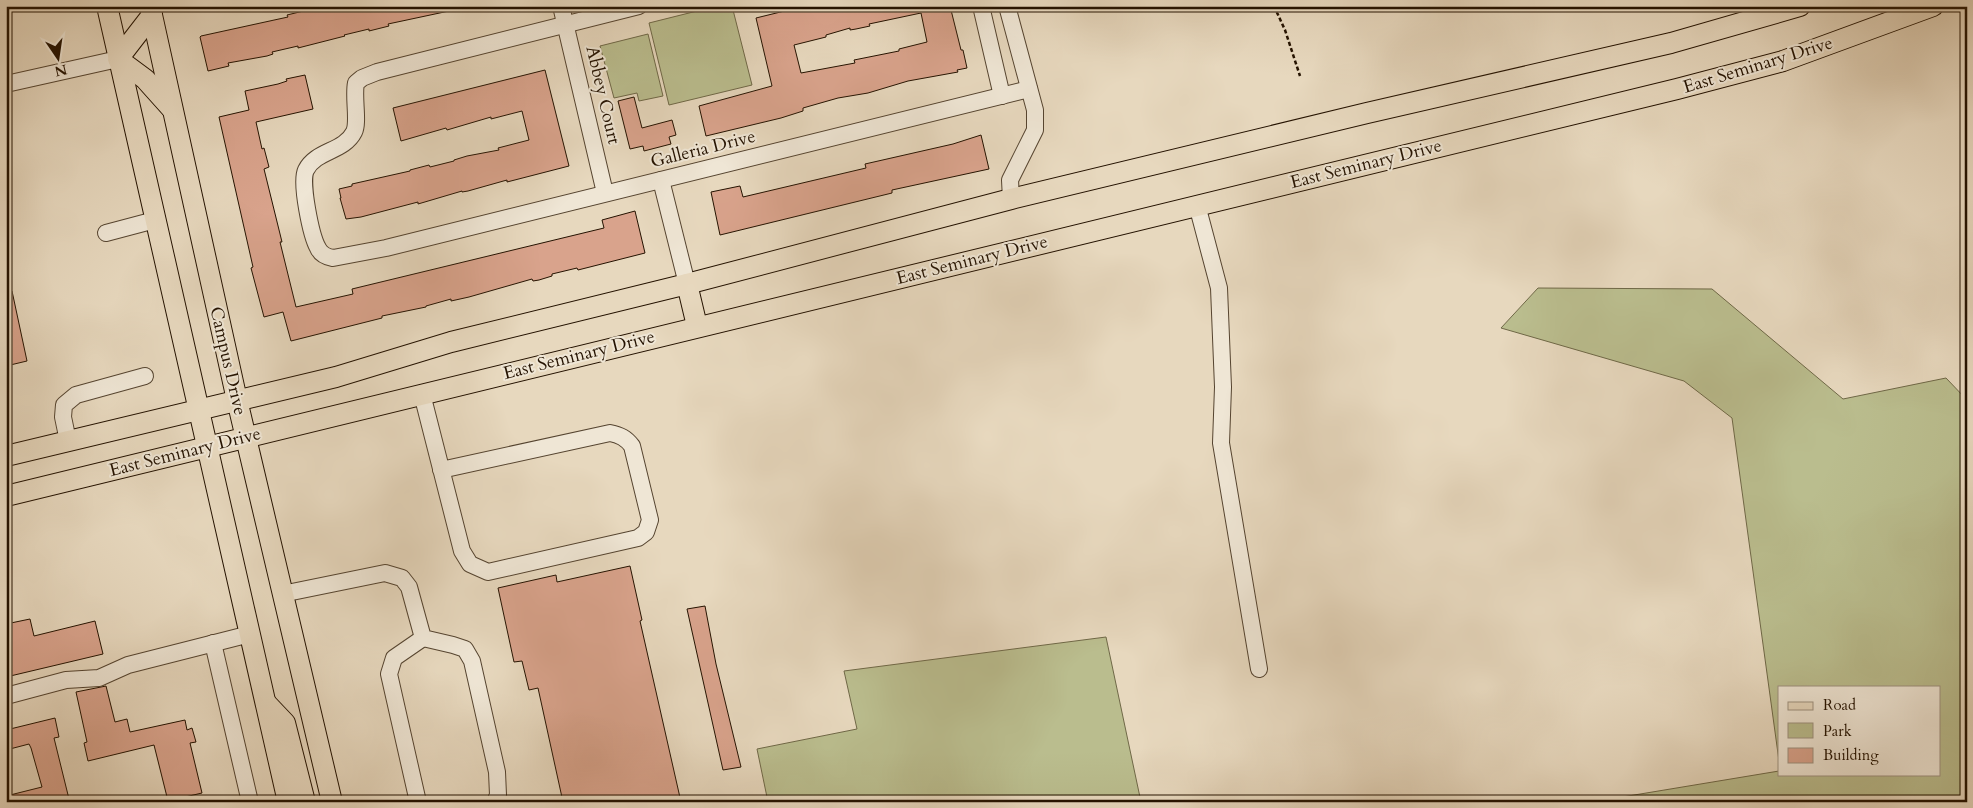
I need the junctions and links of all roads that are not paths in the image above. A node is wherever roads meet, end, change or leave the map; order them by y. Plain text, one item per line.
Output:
1 (106, 6) edge
2 (561, 6) edge
3 (638, 6) edge
4 (981, 6) edge
5 (1007, 6) edge
6 (1800, 6) edge
7 (1933, 6) edge
8 (151, 11) edge
9 (565, 24) junction
10 (118, 59) junction
11 (6, 84) edge
12 (1029, 89) junction
13 (1002, 96) junction
14 (173, 111) junction
15 (661, 180) junction
16 (606, 193) junction
17 (1011, 199) junction
18 (1197, 205) junction
19 (155, 220) junction
20 (106, 233) dead end
21 (687, 284) junction
22 (697, 326) junction
23 (144, 376) dead end
24 (422, 394) junction
25 (237, 400) junction
26 (198, 409) junction
27 (246, 437) junction
28 (68, 441) junction
29 (207, 447) junction
30 (6, 456) edge
31 (441, 470) junction
32 (6, 496) edge
33 (282, 594) junction
34 (250, 634) junction
35 (423, 638) junction
36 (213, 643) junction
37 (1259, 669) dead end
38 (6, 696) edge
39 (289, 801) edge
40 (250, 802) edge
41 (332, 802) edge
42 (418, 802) edge
43 (495, 802) edge

1 - 10 main road
2 - 9 lane, Abbey Court
3 - 9 lane
4 - 13 lane
5 - 12 lane
6 - 17 main road
7 - 18 main road, East Seminary Drive
8 - 10 main road
8 - 14 main road, Campus Drive
9 - 16 lane, Abbey Court
9 - 16 lane, Galleria Drive
10 - 11 lane
10 - 14 main road
10 - 19 main road
12 - 13 lane, Galleria Drive
12 - 17 lane
13 - 15 lane, Galleria Drive
14 - 25 main road, Campus Drive
15 - 16 lane, Galleria Drive
15 - 21 lane
17 - 21 main road
18 - 22 main road, East Seminary Drive
18 - 37 lane
19 - 20 lane
19 - 26 main road
21 - 22 main road
21 - 25 main road
22 - 24 main road, East Seminary Drive
23 - 28 lane
24 - 27 main road, East Seminary Drive
24 - 31 lane
25 - 26 main road
25 - 27 main road, Campus Drive
26 - 28 main road
26 - 29 main road
27 - 29 main road, East Seminary Drive
27 - 33 main road, Campus Drive
28 - 30 main road
29 - 32 main road, East Seminary Drive
29 - 34 main road
31 - 31 lane
33 - 35 lane
33 - 41 main road, Campus Drive
34 - 36 lane
34 - 39 main road
35 - 42 lane
35 - 43 lane
36 - 38 lane
36 - 40 lane

